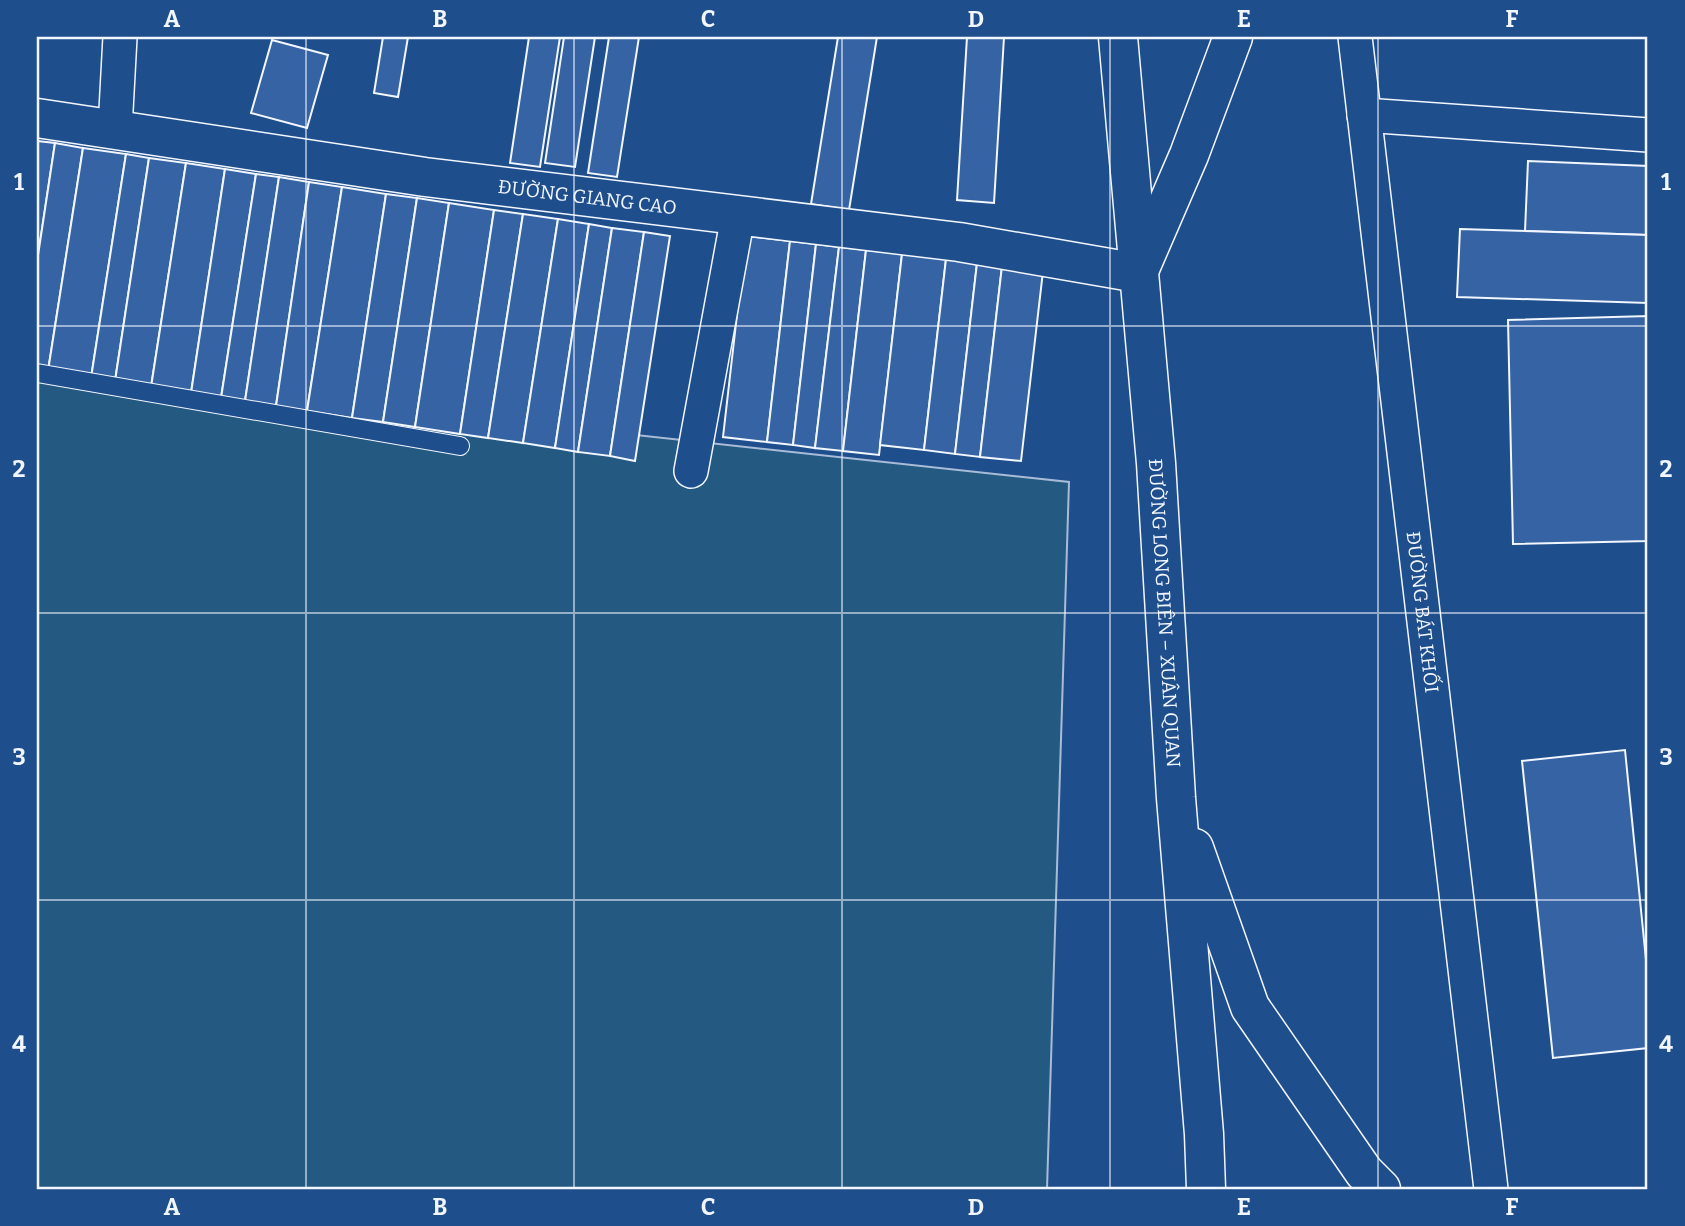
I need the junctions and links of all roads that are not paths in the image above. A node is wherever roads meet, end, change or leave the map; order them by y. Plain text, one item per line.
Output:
1 (120, 37) edge
2 (1118, 37) edge
3 (1233, 37) edge
4 (1355, 37) edge
5 (1364, 115) junction
6 (37, 118) edge
7 (115, 129) junction
8 (1648, 135) edge
9 (738, 216) junction
10 (1138, 273) junction
11 (37, 373) edge
12 (460, 446) dead end
13 (691, 471) dead end
14 (1176, 798) junction
15 (1206, 1189) edge
16 (1381, 1189) edge
17 (1491, 1189) edge

1 - 7 street
2 - 10 main road, ĐƯỜNG LONG BIÊN – XUÂN QUAN
3 - 10 main road
4 - 5 street, ĐƯỜNG BÁT KHỐI
5 - 8 street
5 - 17 street, ĐƯỜNG BÁT KHỐI
6 - 7 main road, ĐƯỜNG GIANG CAO
7 - 9 main road, ĐƯỜNG GIANG CAO
9 - 10 main road, ĐƯỜNG GIANG CAO
9 - 13 street
10 - 14 main road, ĐƯỜNG LONG BIÊN – XUÂN QUAN
11 - 12 lane
14 - 15 main road, ĐƯỜNG LONG BIÊN – XUÂN QUAN
14 - 16 main road

